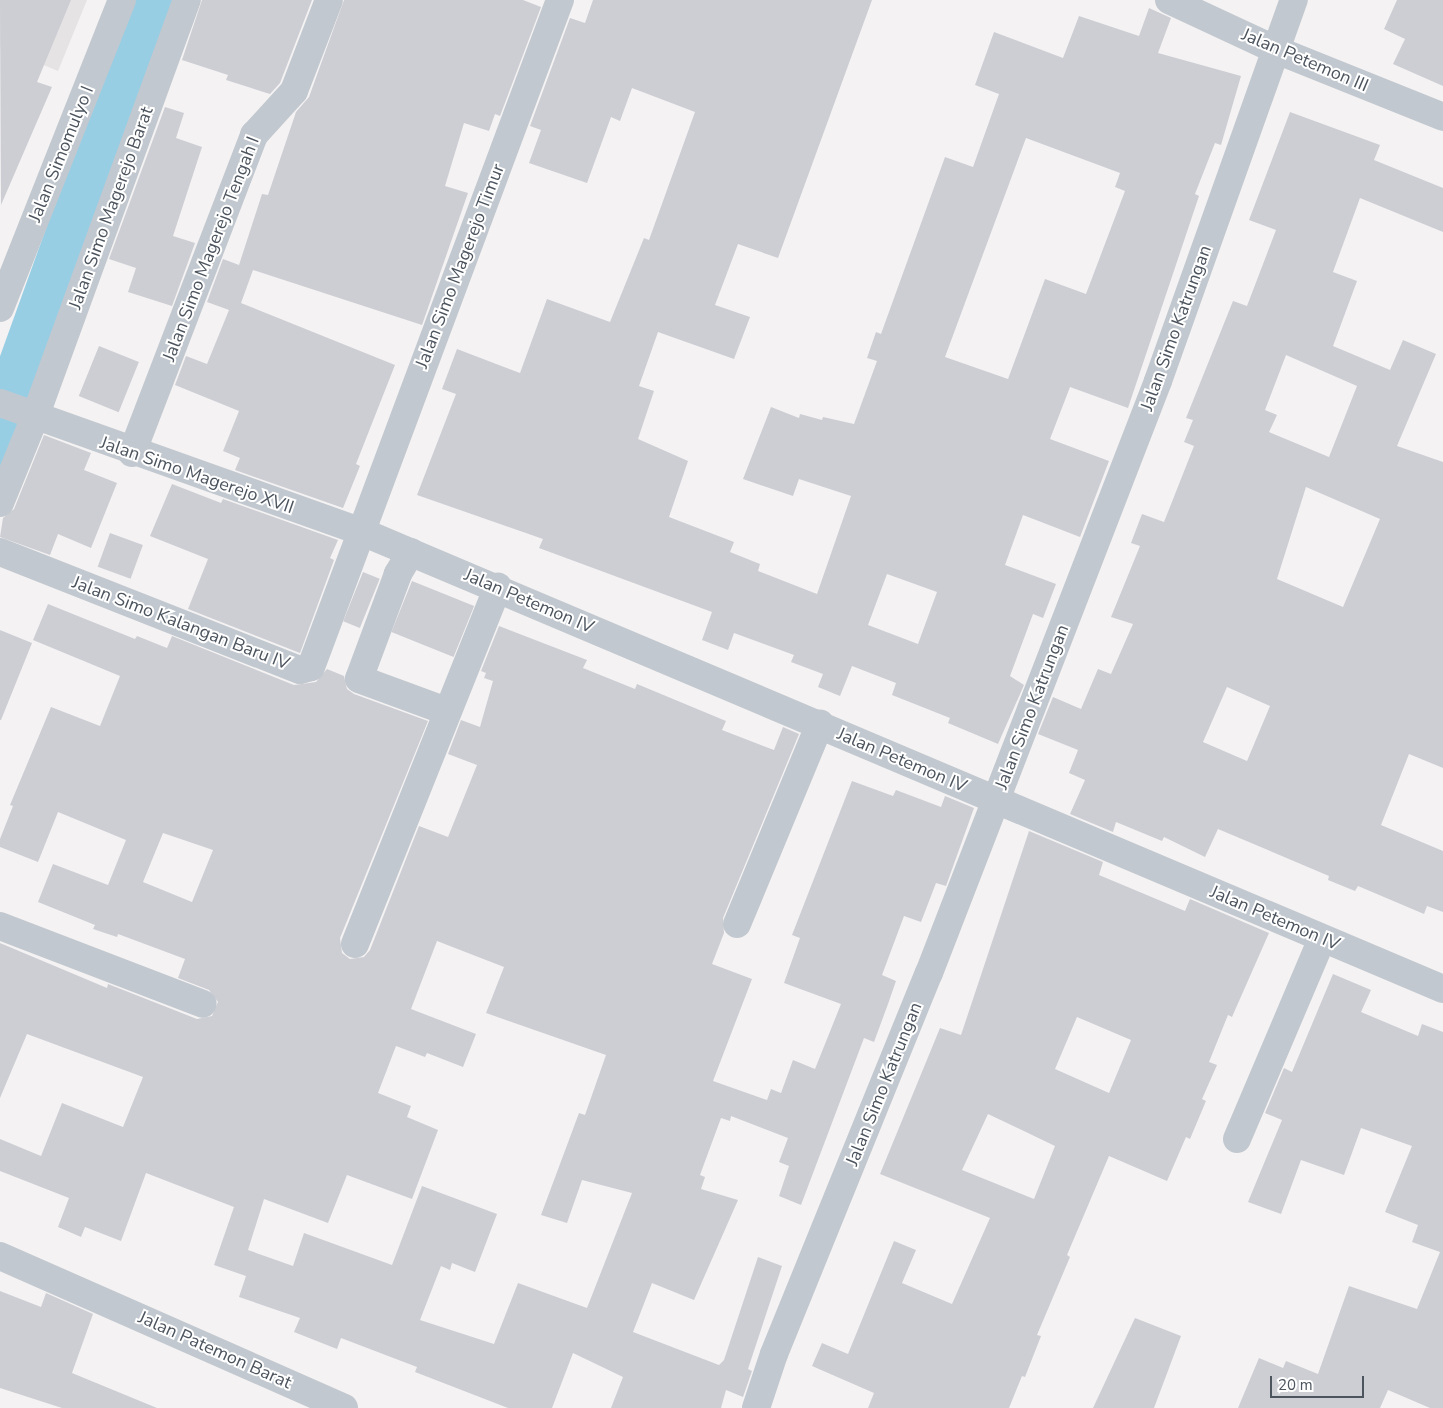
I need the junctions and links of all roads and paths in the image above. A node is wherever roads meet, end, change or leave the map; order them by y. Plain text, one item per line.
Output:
1 (122, 0) edge
2 (187, 0) edge
3 (329, 0) edge
4 (560, 0) edge
5 (1169, 0) edge
6 (1294, 0) edge
7 (1274, 49) junction
8 (1443, 117) edge
9 (0, 308) edge
10 (0, 403) edge
11 (30, 415) junction
12 (132, 453) junction
13 (0, 503) edge
14 (360, 531) junction
15 (0, 552) edge
16 (411, 552) junction
17 (498, 587) junction
18 (438, 708) dead end
19 (820, 724) junction
20 (996, 801) junction
21 (737, 924) dead end
22 (0, 926) edge
23 (1322, 939) junction
24 (355, 944) dead end
25 (1443, 989) edge
26 (203, 1004) dead end
27 (1237, 1139) dead end
28 (0, 1256) edge
29 (344, 1408) edge
30 (756, 1408) edge

1 - 9 street, Jalan Simomulyo I
2 - 11 street, Jalan Simo Magerejo Barat
3 - 12 street, Jalan Simo Magerejo Tengah I
4 - 14 street, Jalan Simo Magerejo Timur
5 - 7 street, Jalan Petemon III
6 - 7 street, Jalan Simo Katrungan
7 - 8 street, Jalan Petemon III
7 - 20 street, Jalan Simo Katrungan
10 - 11 street, Jalan Simo Magerejo XVII
11 - 12 street, Jalan Simo Magerejo XVII
11 - 13 street, Jalan Simo Magerejo Barat
12 - 14 street, Jalan Simo Magerejo XVII
14 - 15 street, Jalan Simo Kalangan Baru IV
14 - 16 street, Jalan Petemon IV
16 - 17 street, Jalan Petemon IV
16 - 18 street
17 - 19 street, Jalan Petemon IV
17 - 24 street
19 - 20 street, Jalan Petemon IV
19 - 21 street
20 - 23 street, Jalan Petemon IV
20 - 30 street, Jalan Simo Katrungan
22 - 26 street
23 - 25 street, Jalan Petemon IV
23 - 27 street
28 - 29 street, Jalan Patemon Barat

